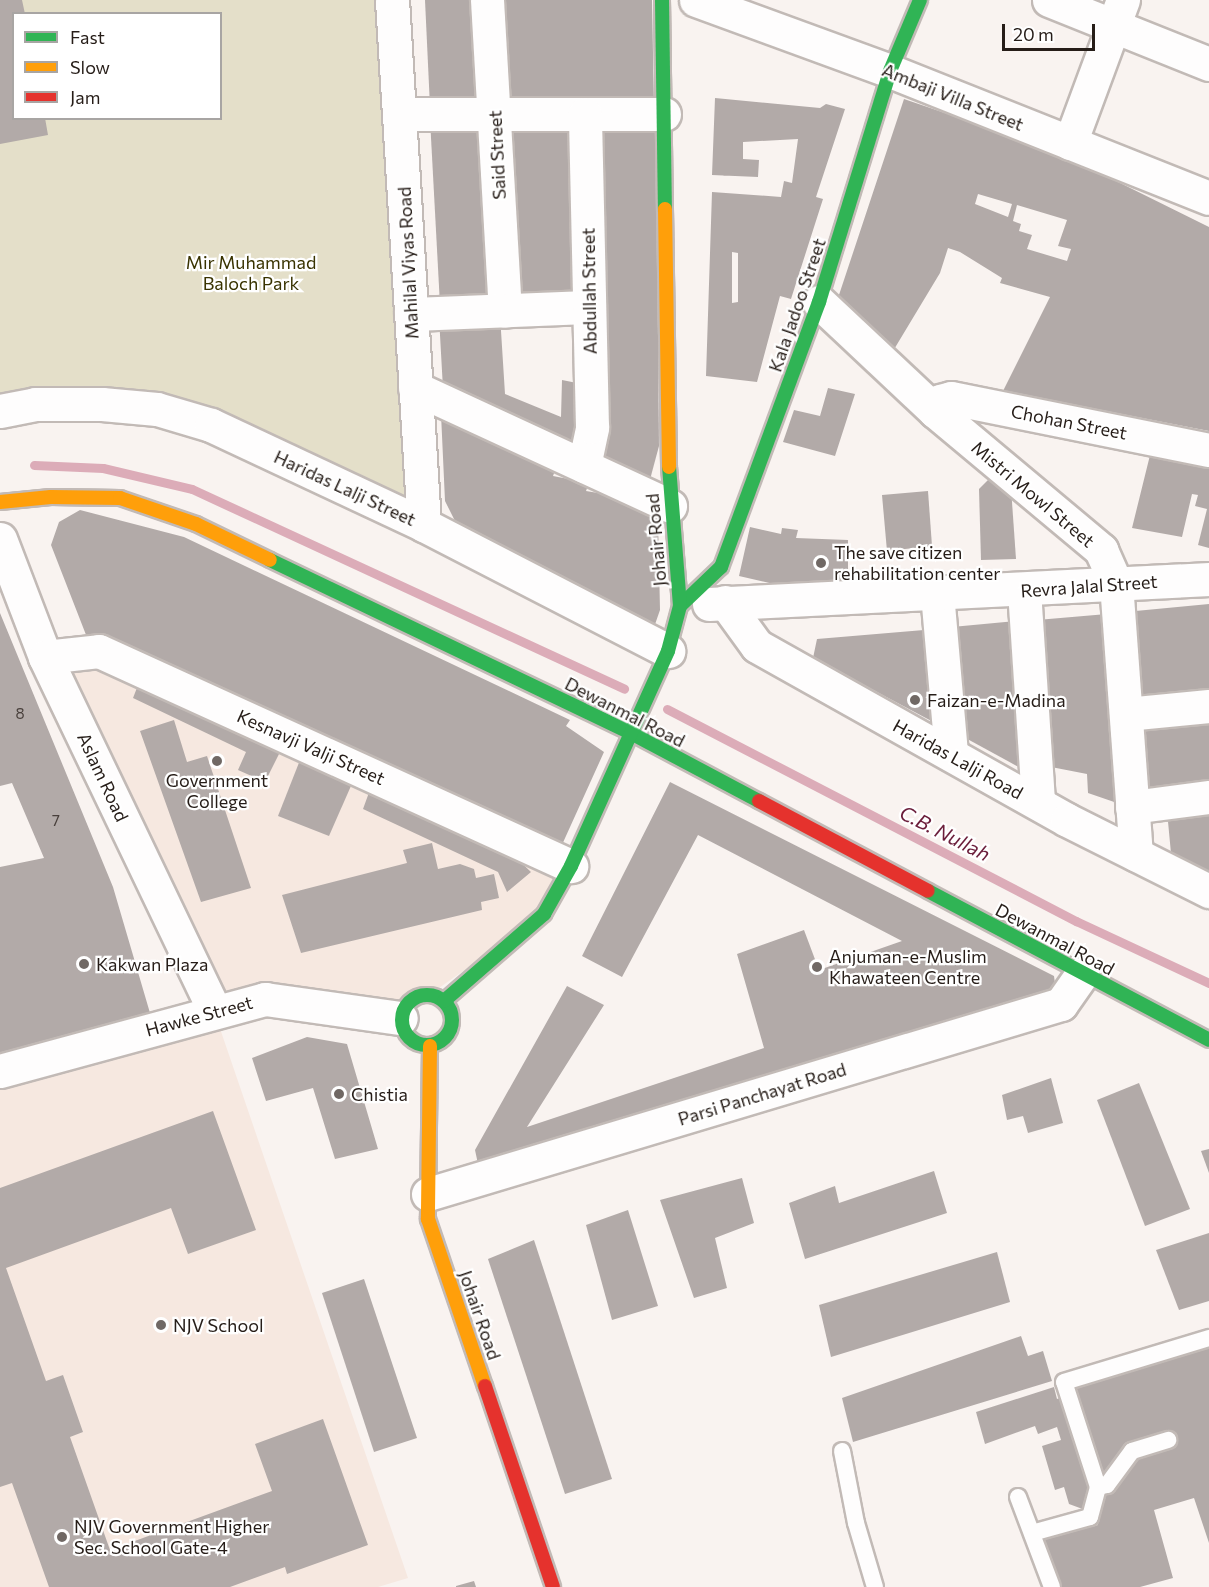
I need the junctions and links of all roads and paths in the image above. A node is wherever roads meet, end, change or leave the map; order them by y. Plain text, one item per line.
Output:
1 (392, 0) edge
2 (487, 0) edge
3 (662, 0) edge
4 (696, 0) edge
5 (920, 0) edge
6 (1049, 0) edge
7 (1118, 13) edge
8 (1209, 64) edge
9 (890, 71) junction
10 (494, 113) junction
11 (399, 114) junction
12 (585, 114) junction
13 (664, 114) junction
14 (1070, 143) junction
15 (1209, 198) edge
16 (819, 302) junction
17 (589, 307) junction
18 (505, 310) junction
19 (411, 314) junction
20 (415, 388) junction
21 (0, 411) edge
22 (935, 411) junction
23 (1209, 450) edge
24 (584, 466) junction
25 (0, 502) edge
26 (670, 506) junction
27 (424, 525) junction
28 (0, 539) edge
29 (1209, 579) edge
30 (1116, 583) junction
31 (1024, 590) junction
32 (937, 593) junction
33 (725, 602) junction
34 (680, 606) junction
35 (668, 651) junction
36 (45, 657) junction
37 (1209, 706) edge
38 (1126, 714) junction
39 (631, 733) junction
40 (951, 754) junction
41 (1209, 797) edge
42 (1038, 803) junction
43 (1132, 807) junction
44 (1136, 854) junction
45 (572, 866) junction
46 (1207, 889) edge
47 (1082, 974) junction
48 (444, 1001) junction
49 (214, 1010) junction
50 (401, 1018) junction
51 (1209, 1040) edge
52 (430, 1046) junction
53 (0, 1071) edge
54 (428, 1194) junction
55 (1209, 1338) edge
56 (1168, 1440) dead end
57 (842, 1451) dead end
58 (1098, 1487) junction
59 (1018, 1497) dead end
60 (1032, 1533) junction
61 (553, 1587) edge
62 (874, 1587) edge
63 (1052, 1587) edge

1 - 11 street, Mahilal Viyas Road
2 - 10 street, Said Street
3 - 13 street, Johair Road
4 - 9 street, Ambaji Villa Street
5 - 9 street, Kala Jadoo Street
6 - 7 street
7 - 8 street
7 - 14 street
9 - 14 street, Ambaji Villa Street
9 - 16 street, Kala Jadoo Street
10 - 11 street
10 - 12 street
10 - 18 street, Said Street
11 - 19 street, Mahilal Viyas Road
12 - 13 street
12 - 17 street, Abdullah Street
13 - 26 street, Johair Road
14 - 15 street, Ambaji Villa Street
16 - 22 street, Mistri Mowl Street
16 - 34 street, Kala Jadoo Street
17 - 18 street
17 - 24 street, Abdullah Street
18 - 19 street
19 - 20 street, Mahilal Viyas Road
20 - 24 street
20 - 27 street, Mahilal Viyas Road
21 - 27 street, Haridas Lalji Street
22 - 23 street, Chohan Street
22 - 30 street, Mistri Mowl Street
24 - 26 street
25 - 39 street, Dewanmal Road
26 - 34 street, Johair Road
27 - 35 street, Haridas Lalji Street
28 - 36 street, Aslam Road
29 - 30 street, Revra Jalal Street
30 - 31 street, Revra Jalal Street
30 - 38 street, Mistri Mowl Street
31 - 32 street, Revra Jalal Street
31 - 42 street
32 - 33 street, Revra Jalal Street
32 - 40 street
33 - 34 street, Revra Jalal Street
33 - 40 street, Haridas Lalji Road
34 - 35 street, Johair Road
35 - 39 street, Johair Road
36 - 45 street, Kesnavji Valji Street
36 - 49 street, Aslam Road
37 - 38 street
38 - 43 street, Mistri Mowl Street
39 - 45 street, Johair Road
39 - 47 street, Dewanmal Road
40 - 42 street, Haridas Lalji Road
41 - 43 street
42 - 44 street, Haridas Lalji Road
43 - 44 street, Mistri Mowl Street
44 - 46 street, Haridas Lalji Road
45 - 48 street, Johair Road
47 - 51 street, Dewanmal Road
47 - 54 street, Parsi Panchayat Road
48 - 50 street
48 - 52 street
49 - 50 street, Hawke Street
49 - 53 street, Hawke Street
50 - 52 street
52 - 54 street, Johair Road
54 - 61 street, Johair Road
55 - 58 lane
56 - 58 lane
57 - 62 lane
58 - 60 lane
59 - 60 lane
60 - 63 lane

